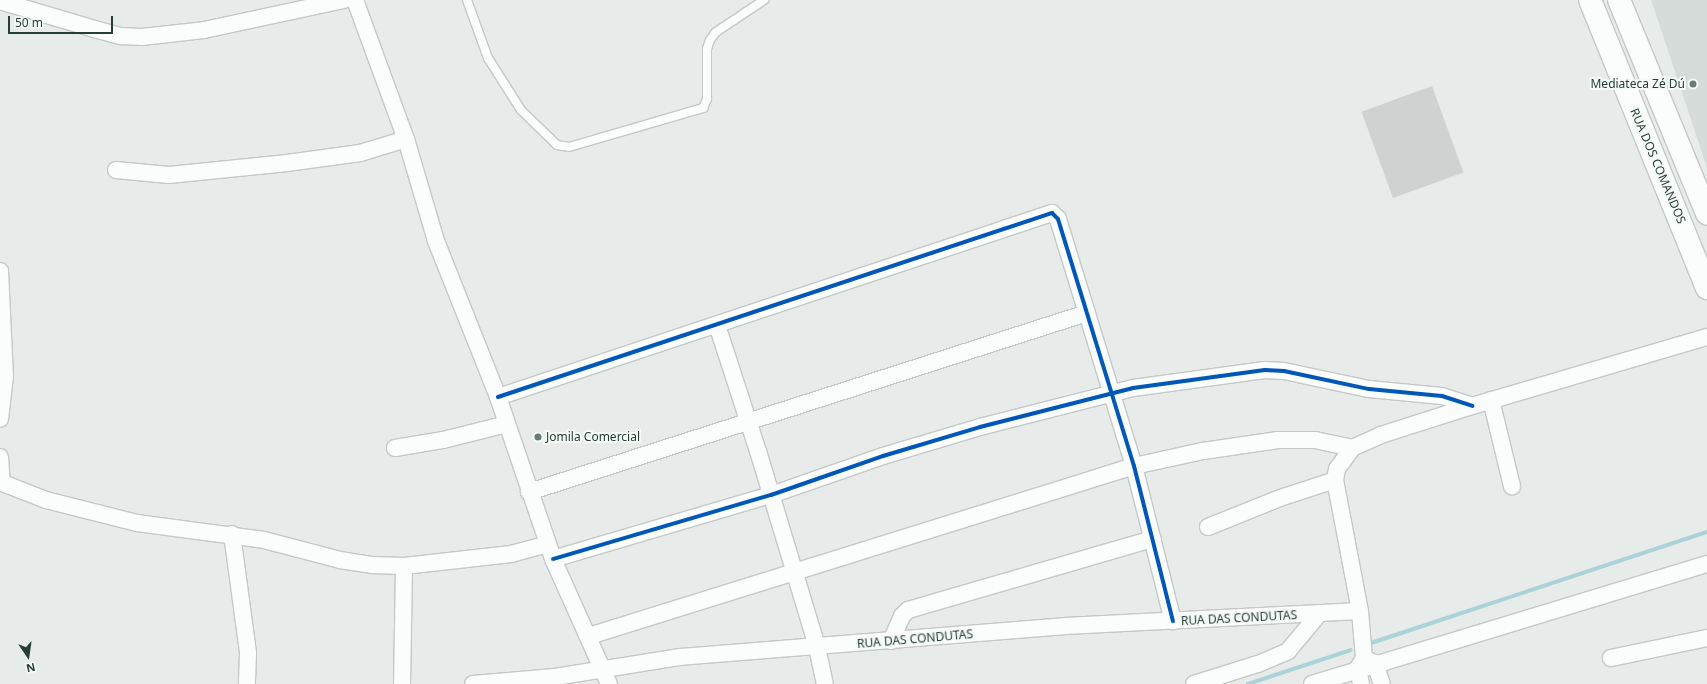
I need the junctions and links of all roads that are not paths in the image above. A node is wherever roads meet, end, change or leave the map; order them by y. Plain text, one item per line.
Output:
1 (344, 0) edge
2 (355, 0) edge
3 (467, 0) edge
4 (764, 0) edge
5 (1590, 0) edge
6 (1619, 0) edge
7 (0, 1) edge
8 (406, 139) junction
9 (116, 170) dead end
10 (1707, 214) edge
11 (0, 272) edge
12 (1707, 288) edge
13 (1087, 313) junction
14 (717, 325) junction
15 (1707, 337) edge
16 (1112, 392) junction
17 (498, 397) junction
18 (1491, 400) junction
19 (1472, 406) junction
20 (0, 419) edge
21 (749, 421) junction
22 (506, 424) junction
23 (395, 448) dead end
24 (1352, 448) junction
25 (0, 457) edge
26 (1134, 466) junction
27 (1335, 480) junction
28 (1, 483) edge
29 (1512, 486) dead end
30 (529, 492) junction
31 (771, 495) junction
32 (1208, 527) dead end
33 (232, 534) junction
34 (1153, 539) junction
35 (551, 551) junction
36 (1707, 564) edge
37 (404, 566) junction
38 (794, 572) junction
39 (1360, 611) junction
40 (1319, 614) junction
41 (1173, 621) junction
42 (589, 636) junction
43 (1707, 638) edge
44 (891, 641) junction
45 (817, 647) junction
46 (1611, 658) dead end
47 (1365, 663) junction
48 (607, 677) edge
49 (248, 684) edge
50 (402, 684) edge
51 (473, 684) edge
52 (825, 684) edge
53 (1194, 684) edge
54 (1312, 684) edge
55 (1361, 684) edge
56 (1382, 684) edge

1 - 7 street
2 - 8 street
3 - 4 lane
5 - 12 main road, RUA DOS COMANDOS
6 - 10 main road
8 - 9 street
8 - 17 street
11 - 20 street
13 - 14 street
13 - 16 street
13 - 21 street
14 - 17 street
14 - 21 street
15 - 18 street
16 - 19 street
16 - 26 street
16 - 31 street
17 - 22 street
18 - 19 street
18 - 29 street
19 - 24 street
21 - 30 street
21 - 31 street
22 - 23 street
22 - 30 street
24 - 26 street
24 - 27 street
25 - 28 street
26 - 34 street
26 - 38 street
27 - 32 street
27 - 39 street
28 - 33 street
30 - 35 street
31 - 35 street
31 - 38 street
33 - 37 street
33 - 49 street
34 - 41 street
34 - 44 street
35 - 37 street
35 - 42 street
36 - 47 street
37 - 50 street
38 - 42 street
38 - 45 street
39 - 40 street, RUA DAS CONDUTAS
39 - 47 street
40 - 41 street, RUA DAS CONDUTAS
40 - 53 street
41 - 44 street, RUA DAS CONDUTAS
42 - 48 street
43 - 46 street
44 - 45 street, RUA DAS CONDUTAS
45 - 48 street, RUA DAS CONDUTAS
45 - 52 street
47 - 54 street
47 - 55 street
47 - 56 street
48 - 51 street, RUA DAS CONDUTAS

